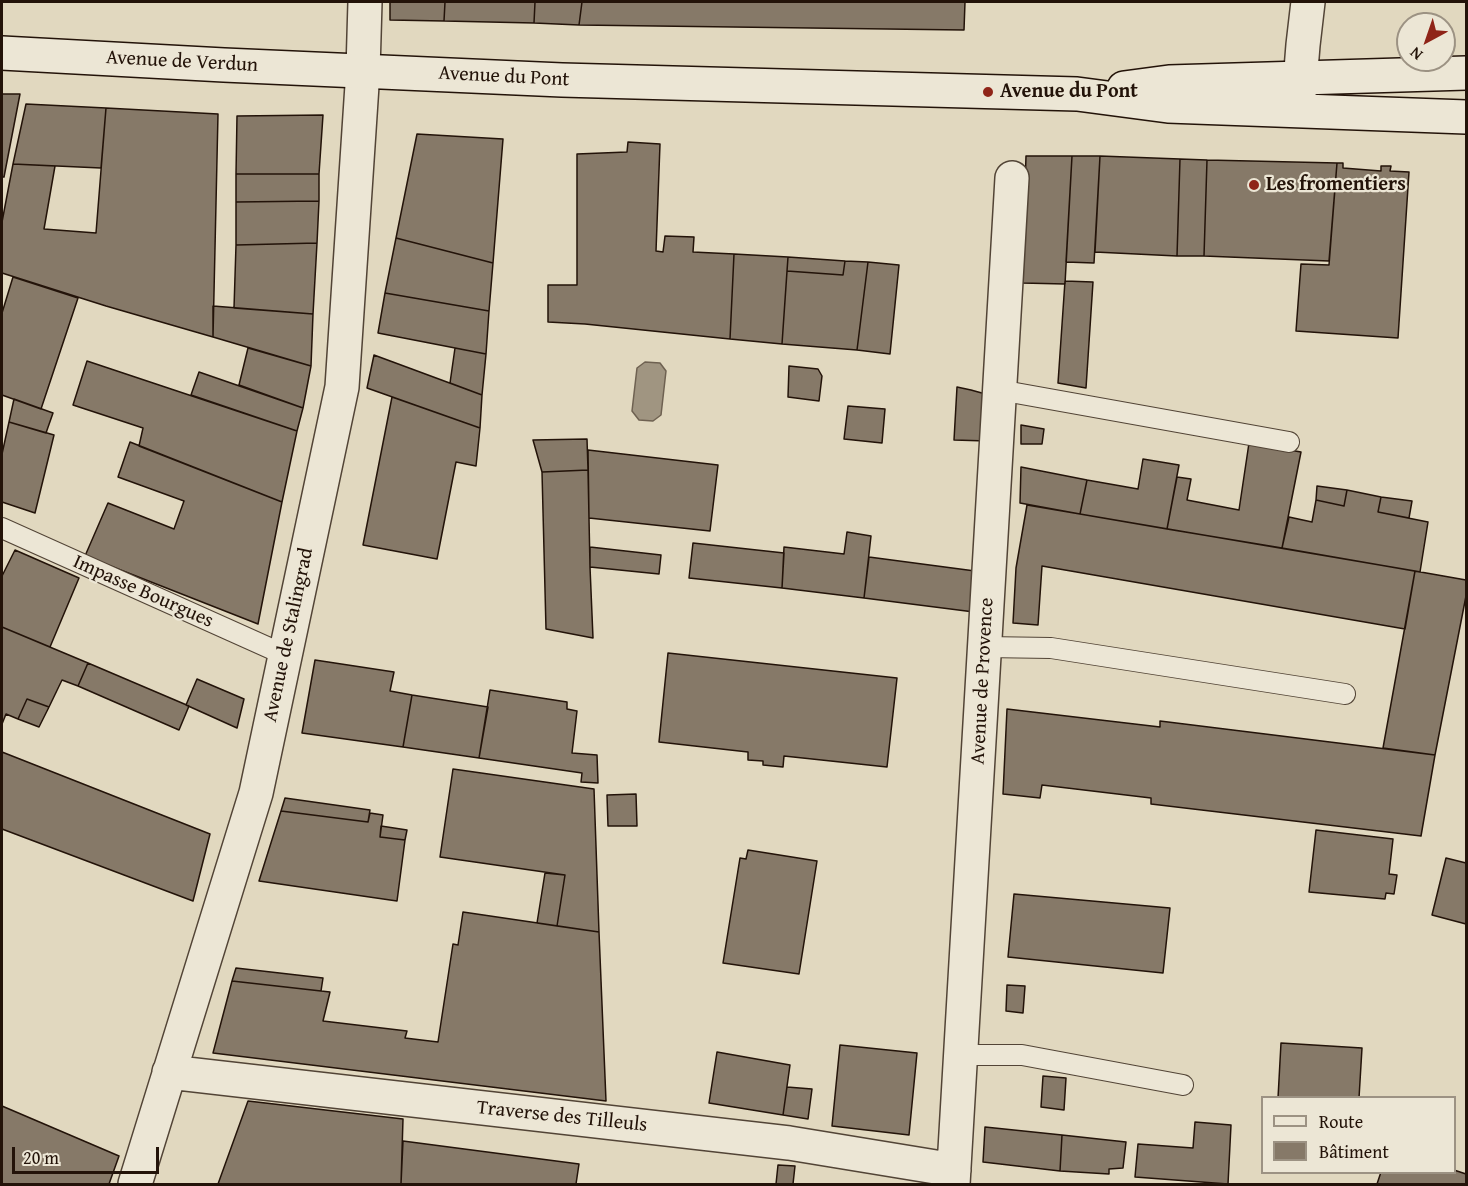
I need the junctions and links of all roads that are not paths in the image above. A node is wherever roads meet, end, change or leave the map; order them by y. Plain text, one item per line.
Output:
1 (365, 2) edge
2 (1308, 2) edge
3 (2, 53) edge
4 (363, 70) junction
5 (1467, 73) edge
6 (1300, 79) junction
7 (1077, 94) junction
8 (1298, 111) junction
9 (1467, 117) edge
10 (1012, 178) dead end
11 (999, 390) junction
12 (1289, 442) dead end
13 (2, 528) edge
14 (985, 647) junction
15 (285, 655) junction
16 (1345, 694) dead end
17 (961, 1055) junction
18 (169, 1072) junction
19 (1183, 1085) dead end
20 (954, 1178) edge
21 (135, 1185) edge

1 - 4 street, Avenue de Stalingrad
2 - 6 street
3 - 4 street, Avenue de Verdun
4 - 7 street, Avenue du Pont
4 - 15 street, Avenue de Stalingrad
5 - 6 street, Avenue du Pont
6 - 7 street, Avenue du Pont
6 - 8 street
7 - 8 street, Avenue du Pont
8 - 9 street, Avenue du Pont
10 - 11 street, Avenue de Provence
11 - 12 lane
11 - 14 street, Avenue de Provence
13 - 15 lane, Impasse Bourgues
14 - 16 lane
14 - 17 street, Avenue de Provence
15 - 18 street, Avenue de Stalingrad
17 - 19 lane
17 - 20 street, Avenue de Provence
18 - 20 street, Traverse des Tilleuls
18 - 21 street, Avenue de Stalingrad

